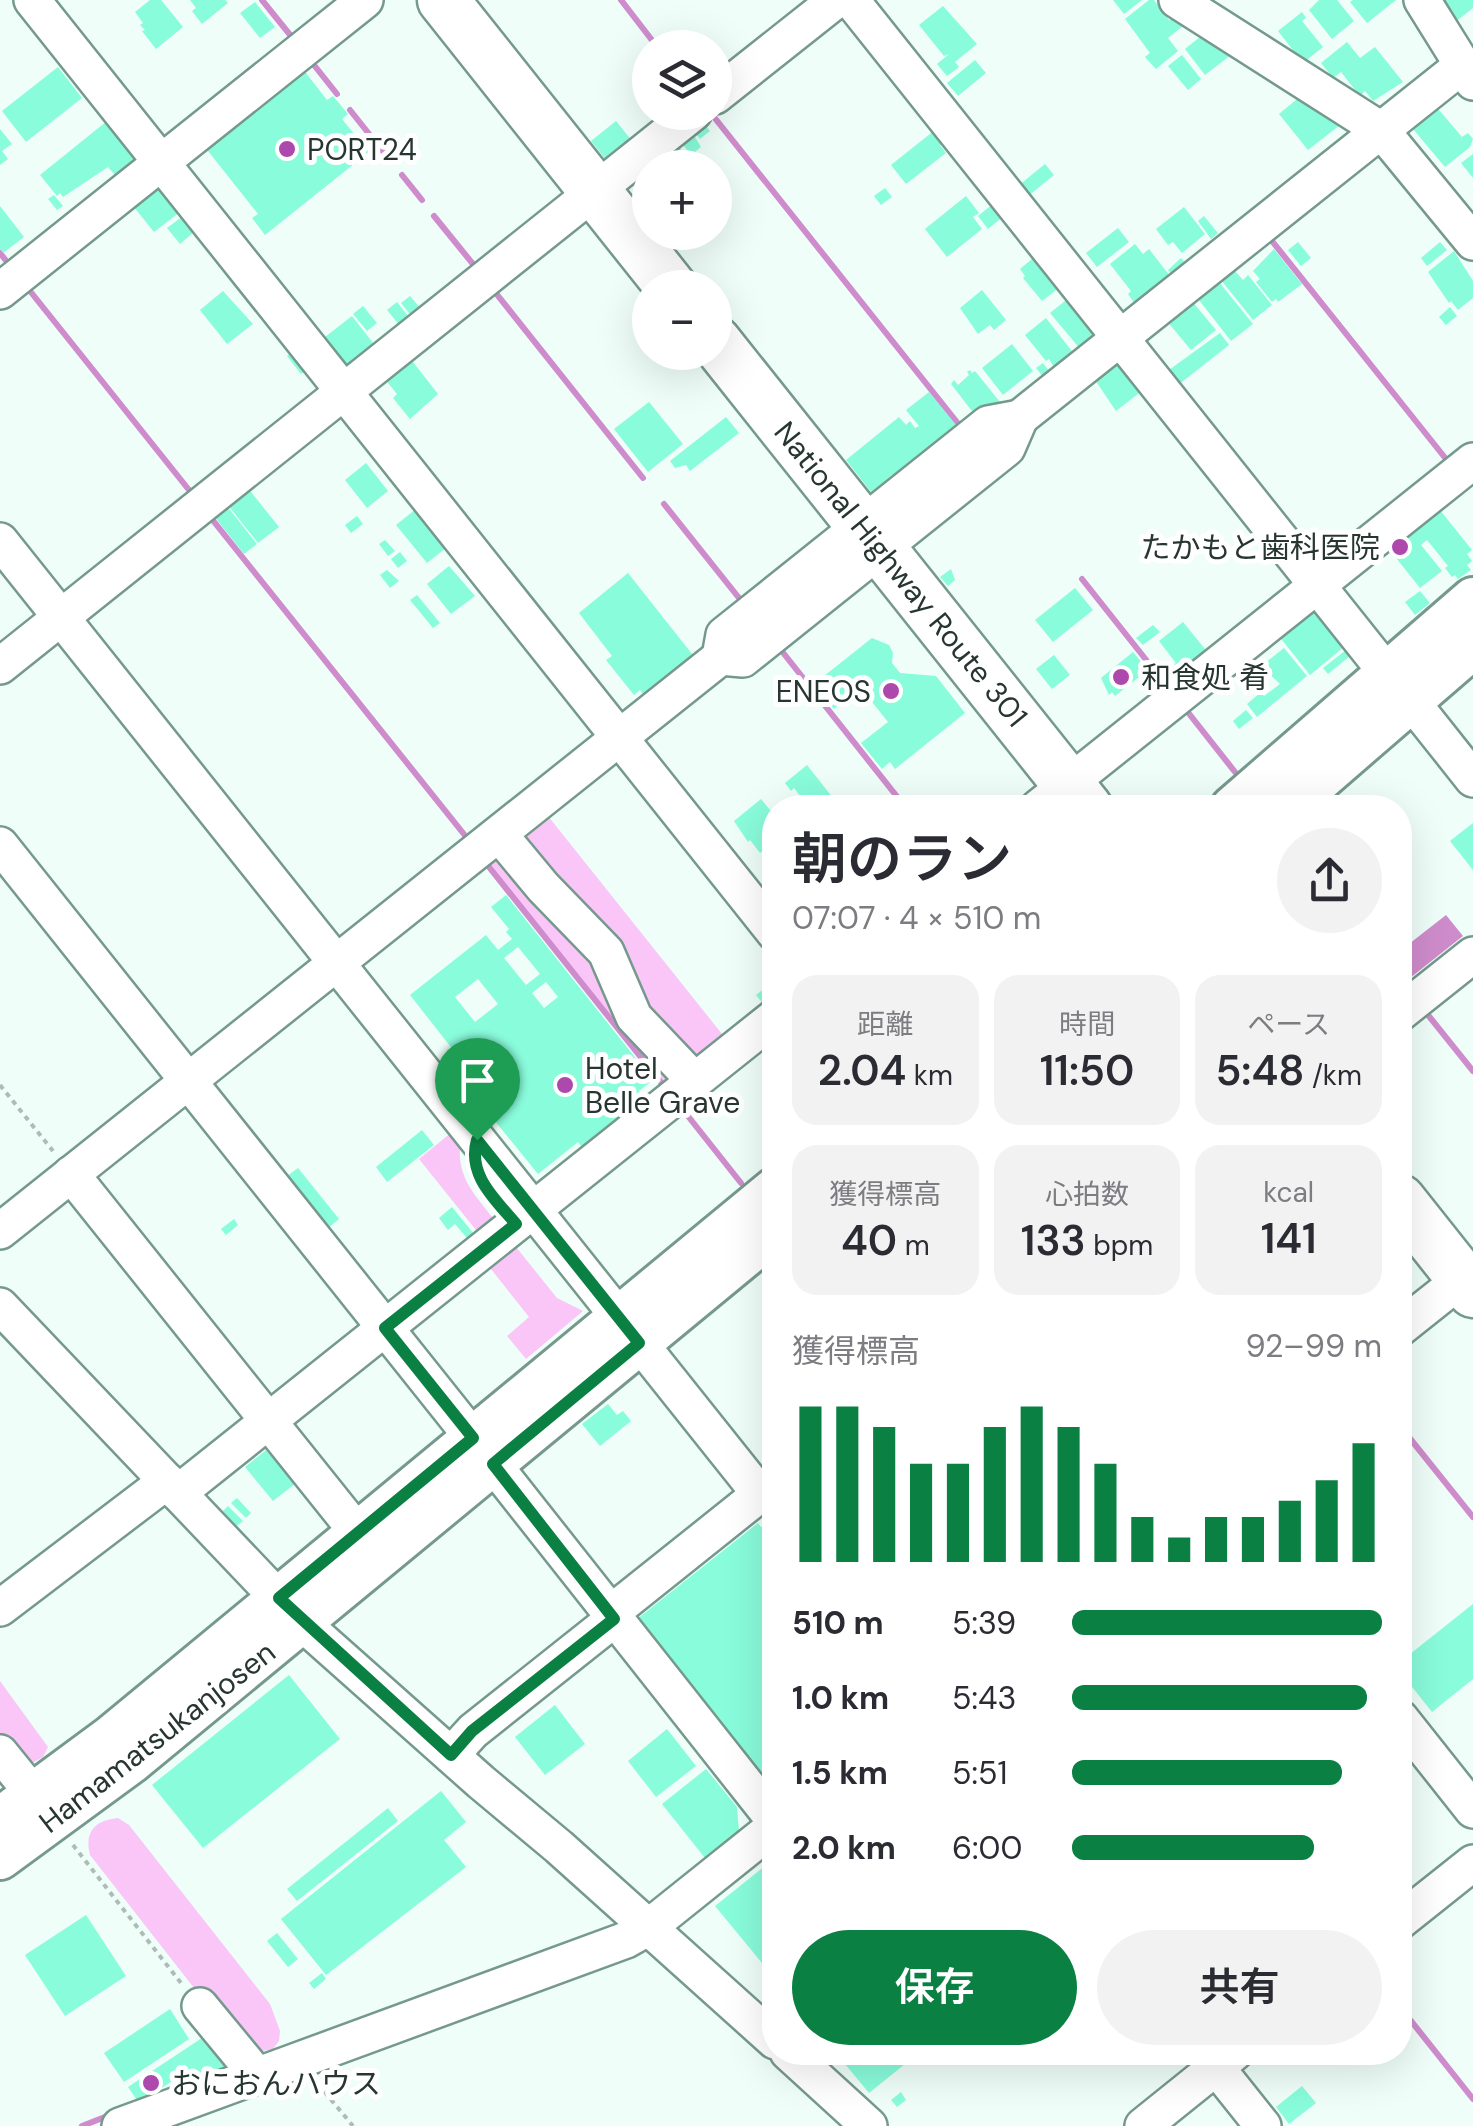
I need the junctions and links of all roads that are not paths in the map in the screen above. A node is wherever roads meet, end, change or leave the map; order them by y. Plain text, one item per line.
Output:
1 (32, 0) edge
2 (365, 0) edge
3 (443, 0) edge
4 (836, 0) edge
5 (851, 0) edge
6 (1177, 0) edge
7 (1422, 0) edge
8 (1465, 55) edge
9 (732, 83) edge
10 (672, 130) edge
11 (1381, 130) junction
12 (161, 162) junction
13 (596, 192) junction
14 (1473, 242) edge
15 (658, 270) edge
16 (0, 291) edge
17 (1120, 338) junction
18 (732, 362) edge
19 (344, 392) junction
20 (1473, 461) edge
21 (871, 537) junction
22 (0, 542) edge
23 (1317, 585) junction
24 (1473, 599) edge
25 (61, 618) junction
26 (1473, 647) edge
27 (0, 666) edge
28 (1399, 687) junction
29 (619, 738) junction
30 (1473, 779) edge
31 (1061, 795) edge
32 (1069, 795) edge
33 (1250, 795) edge
34 (1299, 795) edge
35 (499, 834) junction
36 (0, 845) edge
37 (762, 917) edge
38 (1473, 955) edge
39 (336, 963) junction
40 (1412, 1003) edge
41 (762, 1027) edge
42 (188, 1081) junction
43 (695, 1081) junction
44 (71, 1174) junction
45 (762, 1200) edge
46 (1412, 1214) edge
47 (524, 1217) junction
48 (0, 1231) edge
49 (762, 1238) edge
50 (1470, 1280) edge
51 (0, 1306) edge
52 (618, 1317) junction
53 (1412, 1320) edge
54 (385, 1328) junction
55 (268, 1421) junction
56 (483, 1451) junction
57 (762, 1485) edge
58 (172, 1487) junction
59 (762, 1495) edge
60 (358, 1533) junction
61 (0, 1608) edge
62 (290, 1610) junction
63 (612, 1616) junction
64 (1412, 1733) edge
65 (0, 1753) edge
66 (451, 1755) junction
67 (17, 1807) edge
68 (762, 1807) edge
69 (1473, 1810) edge
70 (762, 1835) edge
71 (0, 1858) edge
72 (1473, 1863) edge
73 (1412, 1911) edge
74 (648, 1927) junction
75 (200, 2006) road end
76 (762, 2029) edge
77 (802, 2065) edge
78 (1211, 2065) edge
79 (1224, 2065) edge
80 (256, 2074) junction
81 (120, 2126) edge
82 (869, 2126) edge
83 (1143, 2126) edge
84 (1263, 2126) edge

1 - 12 street
2 - 12 street
3 - 13 highway
4 - 9 street
5 - 17 street
6 - 11 street
7 - 8 street
8 - 11 street
10 - 13 street
11 - 14 street
11 - 17 street
12 - 16 street
12 - 19 street
13 - 15 highway
13 - 19 street
17 - 21 street
17 - 23 street
18 - 21 highway, National Highway Route 301
19 - 25 street
19 - 29 street
20 - 23 street
21 - 29 street
21 - 31 highway, National Highway Route 301
22 - 25 street
23 - 28 street
23 - 32 street
24 - 28 main road
25 - 27 street
25 - 39 street
26 - 28 main road
28 - 30 street
28 - 33 main road
28 - 34 main road
29 - 35 street
29 - 37 street
35 - 39 street
35 - 43 street
36 - 42 street
38 - 40 street
39 - 42 street
39 - 47 street
41 - 43 street
42 - 44 street
42 - 54 street
43 - 47 street
44 - 48 street
44 - 55 street
45 - 52 main road, Hamamatsukanjosen
46 - 50 highway
47 - 52 street
47 - 54 street
49 - 52 main road, Hamamatsukanjosen
50 - 53 street
51 - 58 street
52 - 56 main road, Hamamatsukanjosen
52 - 57 street
54 - 55 street
54 - 56 street
55 - 58 street
55 - 60 street
56 - 60 main road, Hamamatsukanjosen
56 - 62 main road, Hamamatsukanjosen
56 - 63 street
58 - 61 street
58 - 62 street
59 - 63 street
60 - 62 main road, Hamamatsukanjosen
62 - 66 street
62 - 67 main road, Hamamatsukanjosen
62 - 71 main road, Hamamatsukanjosen
63 - 66 street
63 - 68 street
64 - 69 street
65 - 67 street
66 - 74 street
70 - 74 street
72 - 73 street
74 - 76 street
74 - 80 street
75 - 80 street
77 - 82 street
78 - 83 street
79 - 84 street
80 - 81 street

